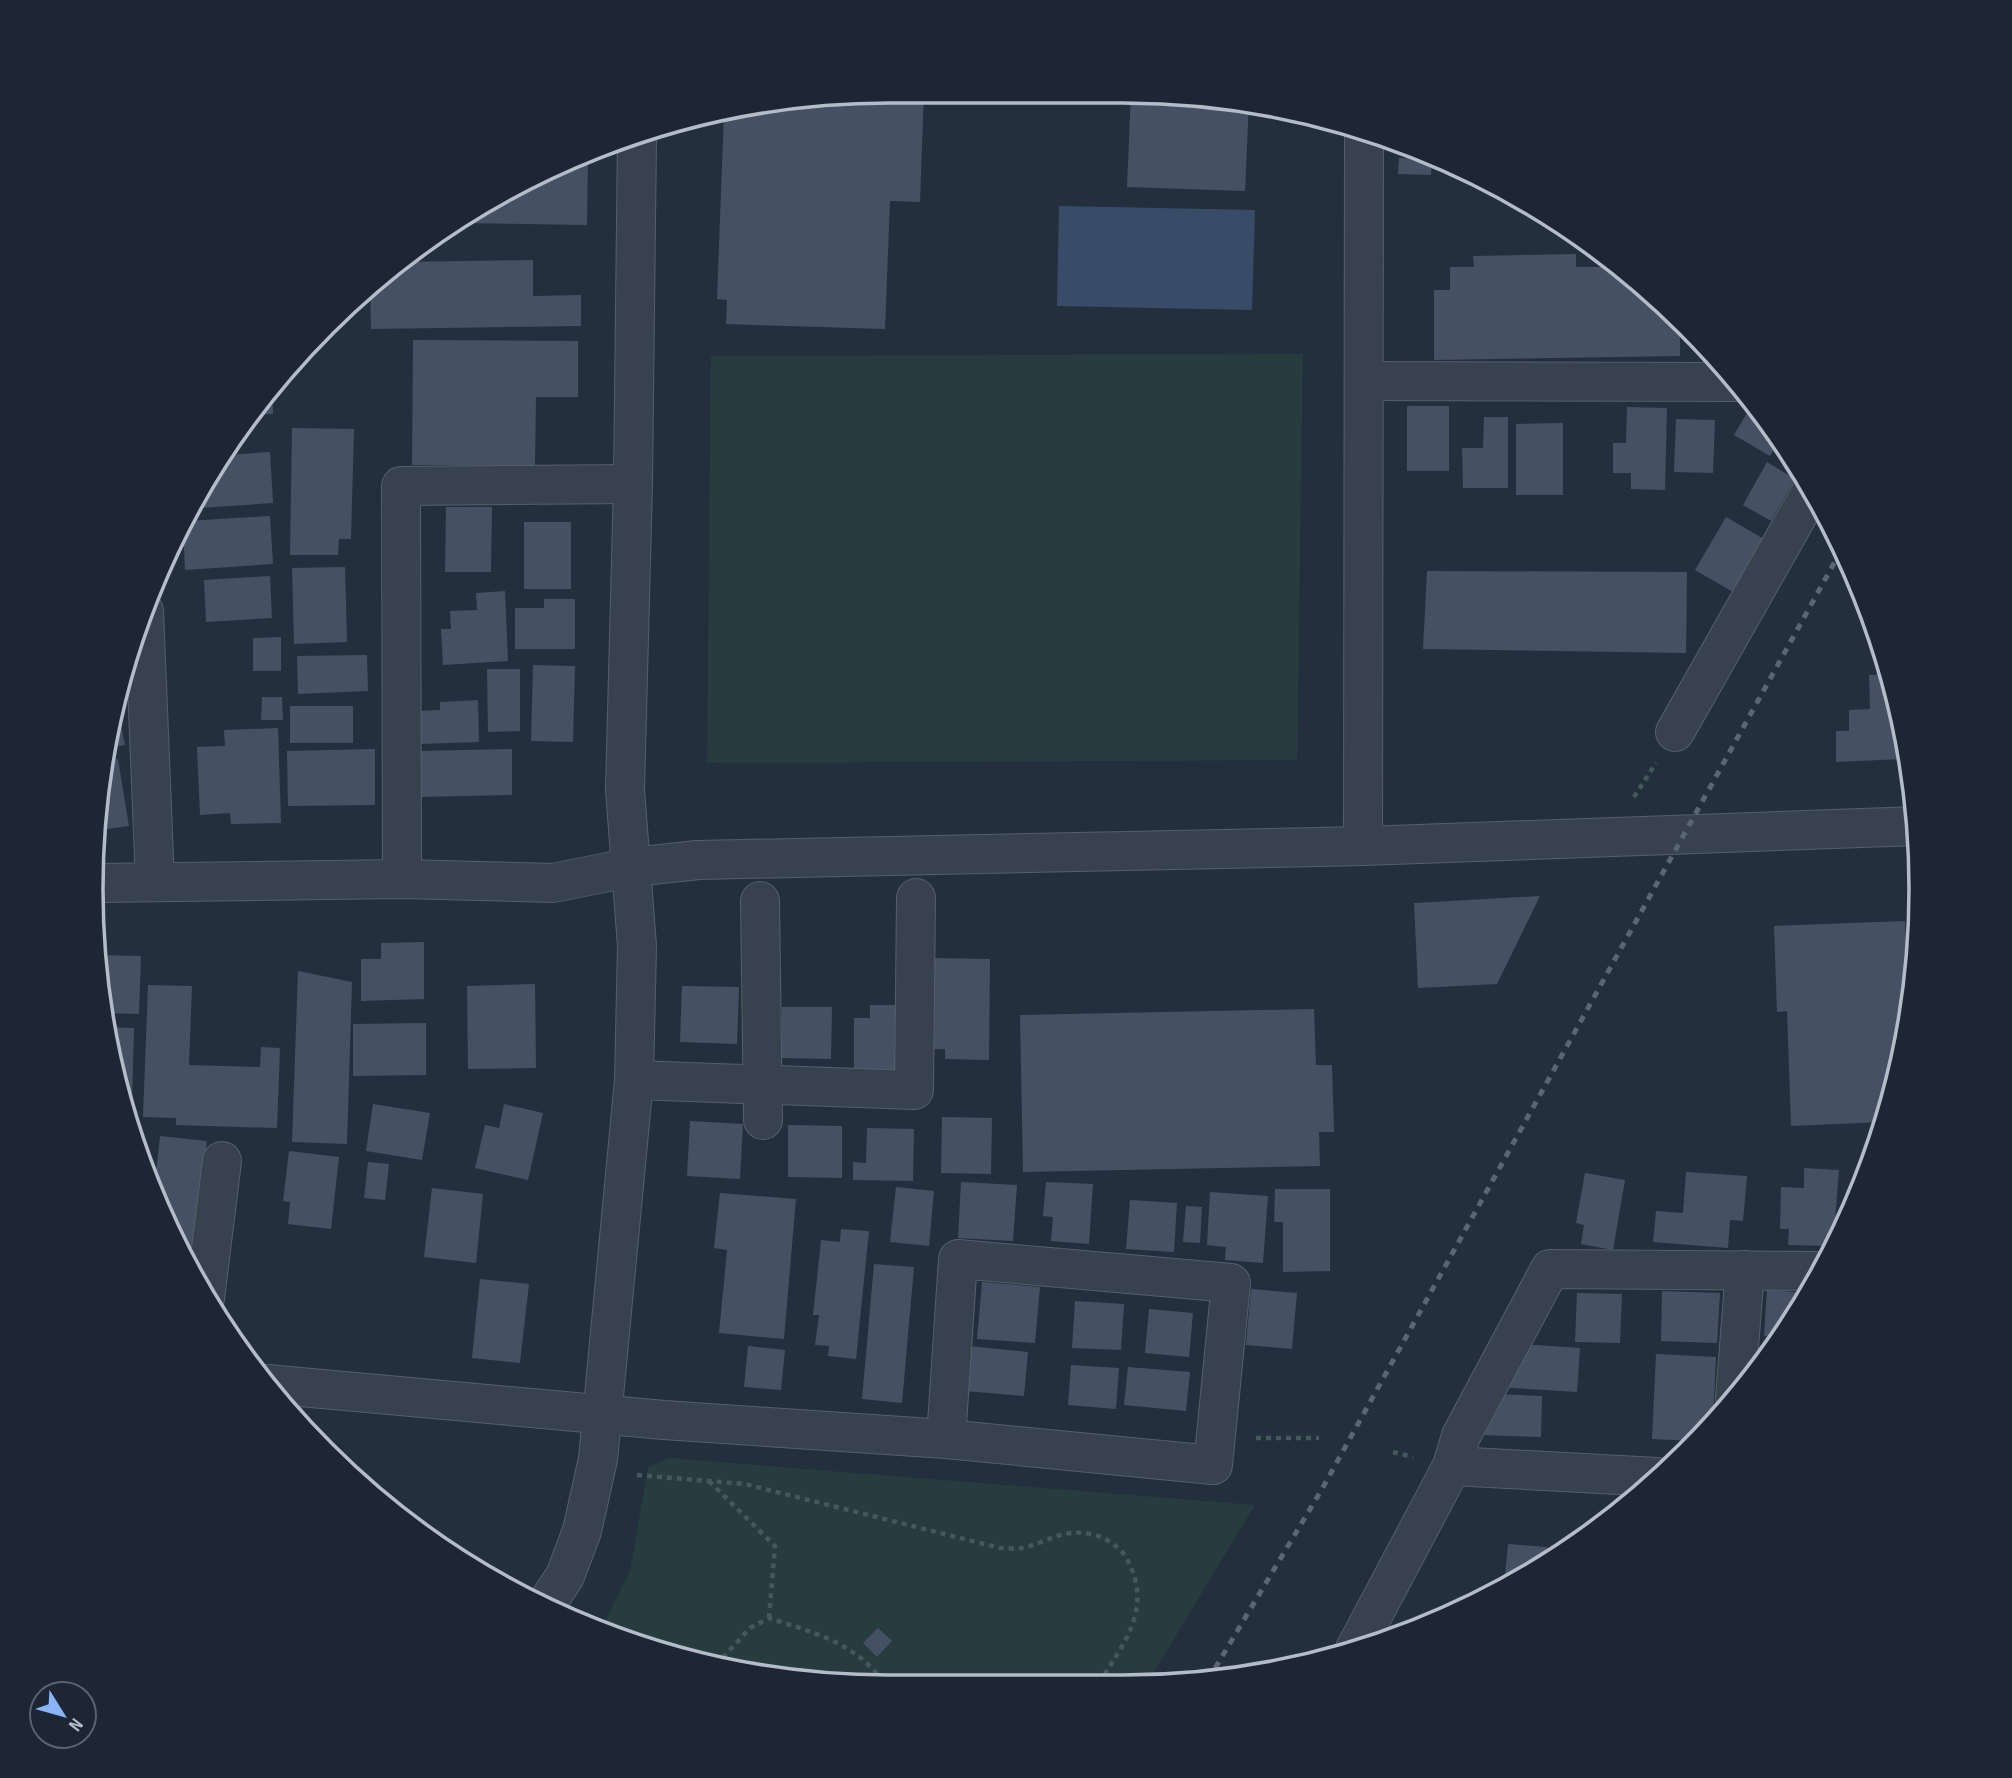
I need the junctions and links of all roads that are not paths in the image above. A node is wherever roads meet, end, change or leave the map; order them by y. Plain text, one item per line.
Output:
1 (1364, 141) edge
2 (637, 145) edge
3 (1364, 381) junction
4 (1723, 382) edge
5 (633, 484) junction
6 (1806, 501) edge
7 (145, 636) edge
8 (1675, 732) dead end
9 (1906, 826) edge
10 (1363, 846) junction
11 (633, 867) junction
12 (402, 879) junction
13 (155, 882) junction
14 (103, 883) edge
15 (916, 898) dead end
16 (760, 901) dead end
17 (634, 1080) junction
18 (763, 1082) junction
19 (763, 1120) dead end
20 (222, 1161) dead end
21 (1745, 1270) junction
22 (1809, 1271) edge
23 (207, 1279) edge
24 (1736, 1379) edge
25 (281, 1385) edge
26 (603, 1415) junction
27 (946, 1439) junction
28 (1452, 1466) junction
29 (1642, 1479) edge
30 (550, 1598) edge
31 (1361, 1637) edge

1 - 3 street
2 - 5 street
3 - 4 street
3 - 10 street
5 - 11 street
5 - 12 street
6 - 8 street
7 - 13 street
9 - 10 street
10 - 11 street
11 - 12 street
11 - 17 street
12 - 13 street
13 - 14 street
15 - 18 street
16 - 18 street
17 - 18 street
17 - 26 street
18 - 19 street
20 - 23 street
21 - 22 street
21 - 24 street
21 - 28 street
25 - 26 street
26 - 27 street
26 - 30 street
27 - 27 street
28 - 29 street
28 - 31 street

